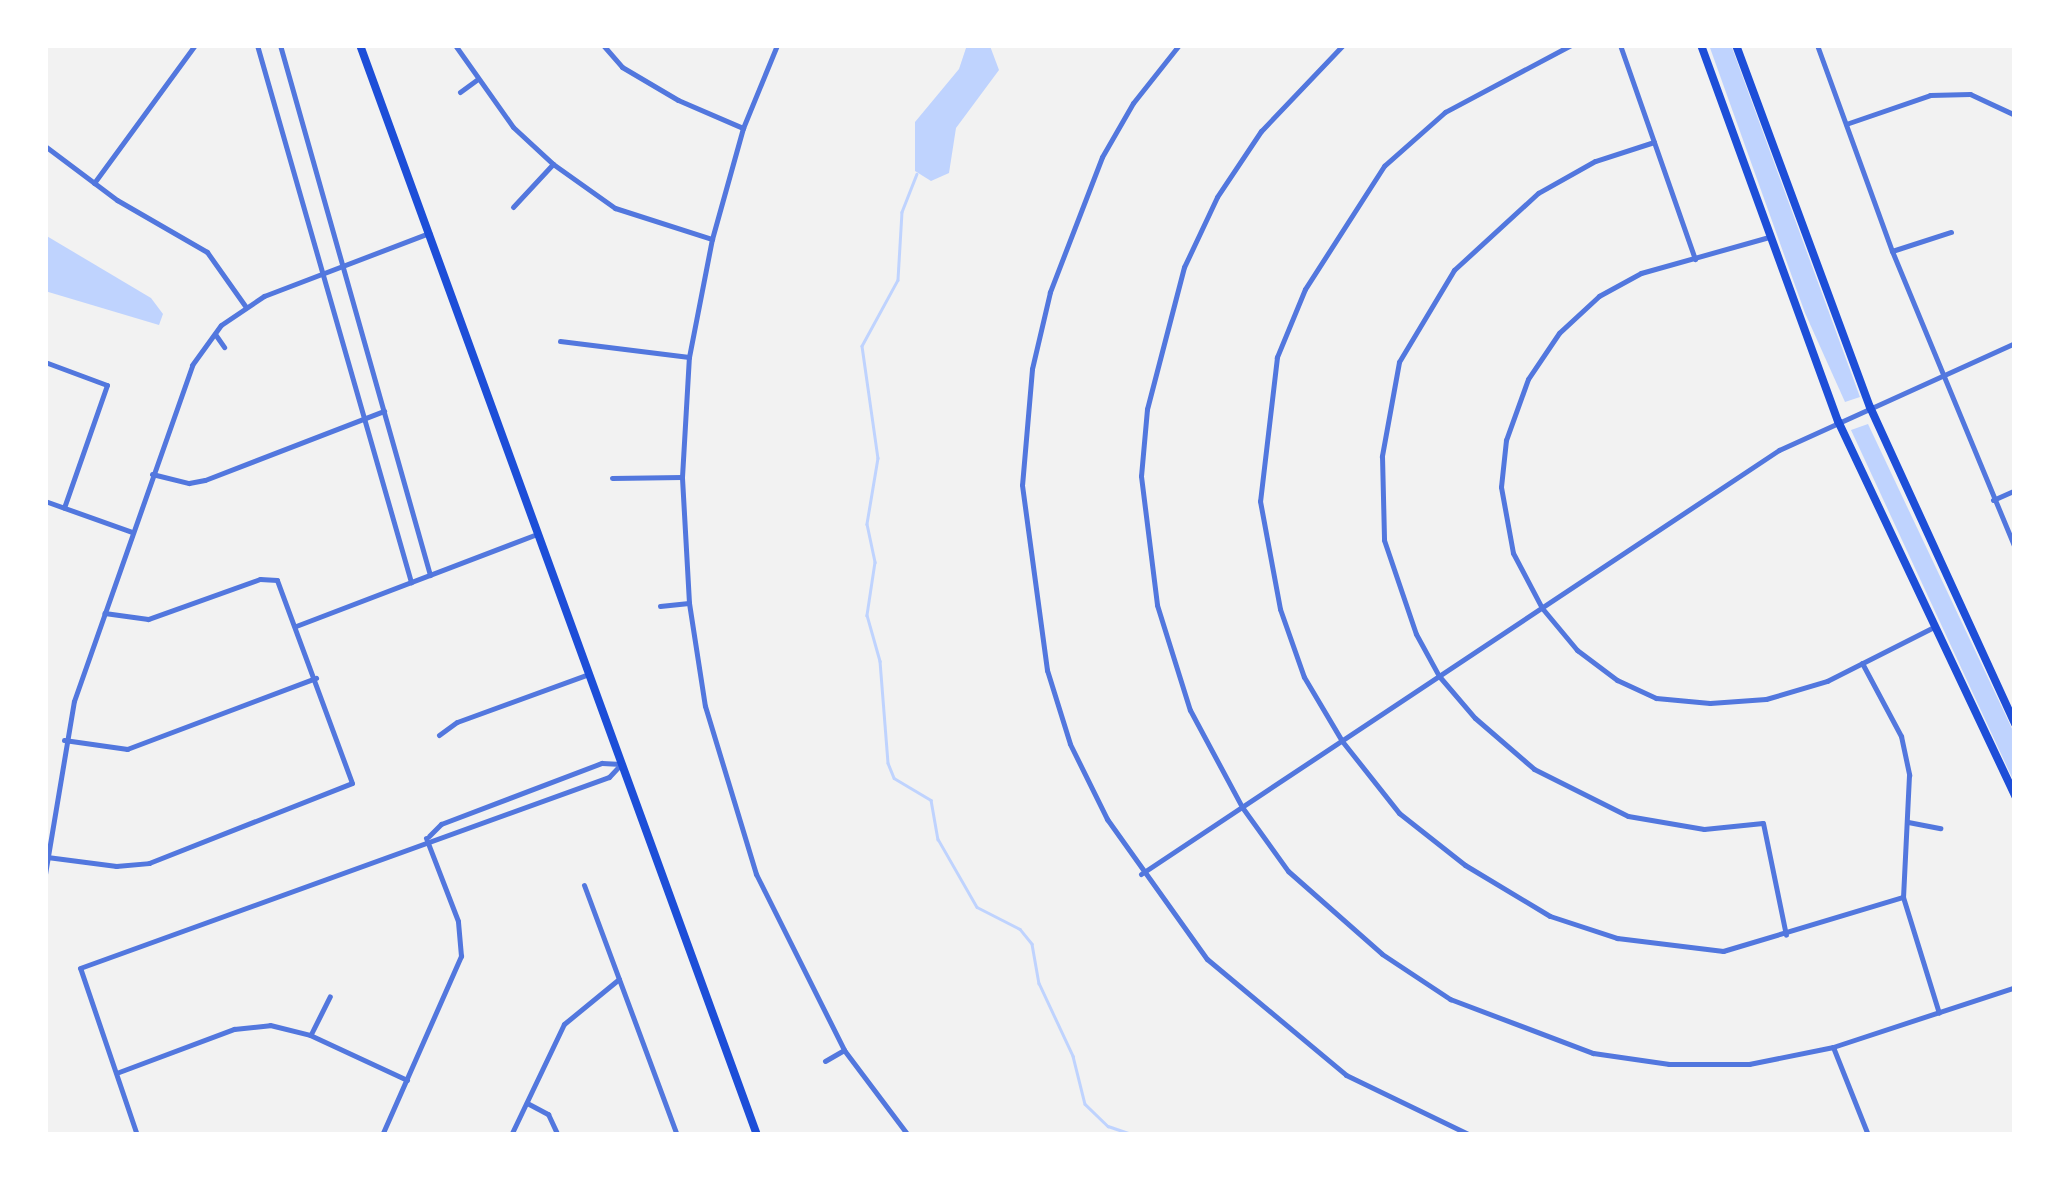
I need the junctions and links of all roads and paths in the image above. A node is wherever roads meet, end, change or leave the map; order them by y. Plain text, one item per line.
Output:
1 (194, 45) edge
2 (257, 45) edge
3 (280, 45) edge
4 (360, 45) edge
5 (455, 45) edge
6 (604, 45) edge
7 (777, 45) edge
8 (1179, 45) edge
9 (1344, 45) edge
10 (1571, 45) edge
11 (1620, 45) edge
12 (1701, 45) edge
13 (1736, 45) edge
14 (1817, 45) edge
15 (478, 79) junction
16 (460, 92) dead end
17 (2015, 115) edge
18 (1846, 124) junction
19 (743, 128) junction
20 (1654, 142) junction
21 (45, 146) edge
22 (553, 164) junction
23 (94, 182) junction
24 (513, 208) dead end
25 (1951, 232) dead end
26 (429, 233) junction
27 (1770, 237) junction
28 (712, 239) junction
29 (1892, 251) junction
30 (1695, 259) junction
31 (342, 266) junction
32 (322, 273) junction
33 (246, 308) junction
34 (215, 334) junction
35 (560, 341) dead end
36 (2015, 342) edge
37 (224, 347) dead end
38 (689, 357) junction
39 (45, 362) edge
40 (1942, 377) junction
41 (1870, 407) junction
42 (384, 411) junction
43 (364, 419) junction
44 (1838, 420) junction
45 (152, 474) junction
46 (682, 477) junction
47 (612, 478) dead end
48 (2015, 490) edge
49 (1993, 500) junction
50 (45, 502) edge
51 (64, 508) junction
52 (132, 532) junction
53 (540, 533) junction
54 (2015, 548) edge
55 (430, 575) junction
56 (411, 582) junction
57 (690, 602) junction
58 (660, 606) dead end
59 (1542, 608) junction
60 (104, 613) junction
61 (296, 626) junction
62 (1932, 628) junction
63 (1862, 663) junction
64 (589, 674) junction
65 (1439, 676) junction
66 (316, 678) junction
67 (2015, 724) edge
68 (439, 735) dead end
69 (64, 740) junction
70 (1342, 741) junction
71 (621, 764) junction
72 (2015, 796) edge
73 (1242, 808) junction
74 (1908, 822) junction
75 (1940, 828) dead end
76 (426, 838) junction
77 (47, 856) edge
78 (45, 874) edge
79 (1141, 874) junction
80 (584, 885) dead end
81 (1903, 896) junction
82 (1786, 935) junction
83 (619, 979) junction
84 (2015, 987) edge
85 (330, 996) dead end
86 (1939, 1013) junction
87 (310, 1035) junction
88 (1834, 1047) junction
89 (844, 1050) junction
90 (825, 1061) dead end
91 (119, 1072) junction
92 (407, 1080) junction
93 (526, 1102) junction
94 (137, 1135) edge
95 (382, 1135) edge
96 (511, 1135) edge
97 (558, 1135) edge
98 (677, 1135) edge
99 (757, 1135) edge
100 (908, 1135) edge
101 (1470, 1135) edge
102 (1868, 1135) edge

1 - 23 street
2 - 32 street
3 - 31 street
4 - 26 main road
5 - 15 street
6 - 19 street
7 - 19 street
8 - 79 street
9 - 73 street
10 - 70 street
11 - 20 street
12 - 27 main road
13 - 41 main road
14 - 18 street
15 - 16 street
15 - 22 street
17 - 18 street
18 - 29 street
19 - 28 street
20 - 30 street
20 - 65 street
21 - 23 street
22 - 24 street
22 - 28 street
23 - 33 street
25 - 29 street
26 - 31 street
26 - 53 main road
27 - 30 street
27 - 44 main road
28 - 38 street
29 - 40 street
30 - 59 street
31 - 32 street
31 - 42 street
32 - 33 street
32 - 43 street
33 - 34 street
34 - 37 street
34 - 45 street
35 - 38 street
36 - 40 street
38 - 46 street
39 - 51 street
40 - 41 street
40 - 49 street
41 - 44 street
41 - 67 main road
42 - 43 street
42 - 55 street
43 - 45 street
43 - 56 street
44 - 59 street
44 - 62 main road
45 - 52 street
46 - 47 street
46 - 57 street
48 - 49 street
49 - 54 street
50 - 51 street
51 - 52 street
52 - 60 street
53 - 55 street
53 - 64 main road
55 - 56 street
56 - 61 street
57 - 58 street
57 - 89 street
59 - 63 street
59 - 65 street
60 - 61 street
60 - 69 street
61 - 66 street
62 - 63 street
62 - 72 main road
63 - 74 street
64 - 68 street
64 - 71 main road
65 - 70 street
65 - 82 street
66 - 69 street
66 - 77 street
69 - 77 street
70 - 73 street
70 - 82 street
71 - 76 street
71 - 76 street
71 - 99 main road
73 - 79 street
73 - 88 street
74 - 75 street
74 - 81 street
76 - 91 street
76 - 92 street
77 - 78 street
79 - 101 street
80 - 83 street
81 - 82 street
81 - 86 street
83 - 93 street
83 - 98 street
84 - 86 street
85 - 87 street
86 - 88 street
87 - 91 street
87 - 92 street
88 - 102 street
89 - 90 street
89 - 100 street
91 - 94 street
92 - 95 street
93 - 96 street
93 - 97 street

